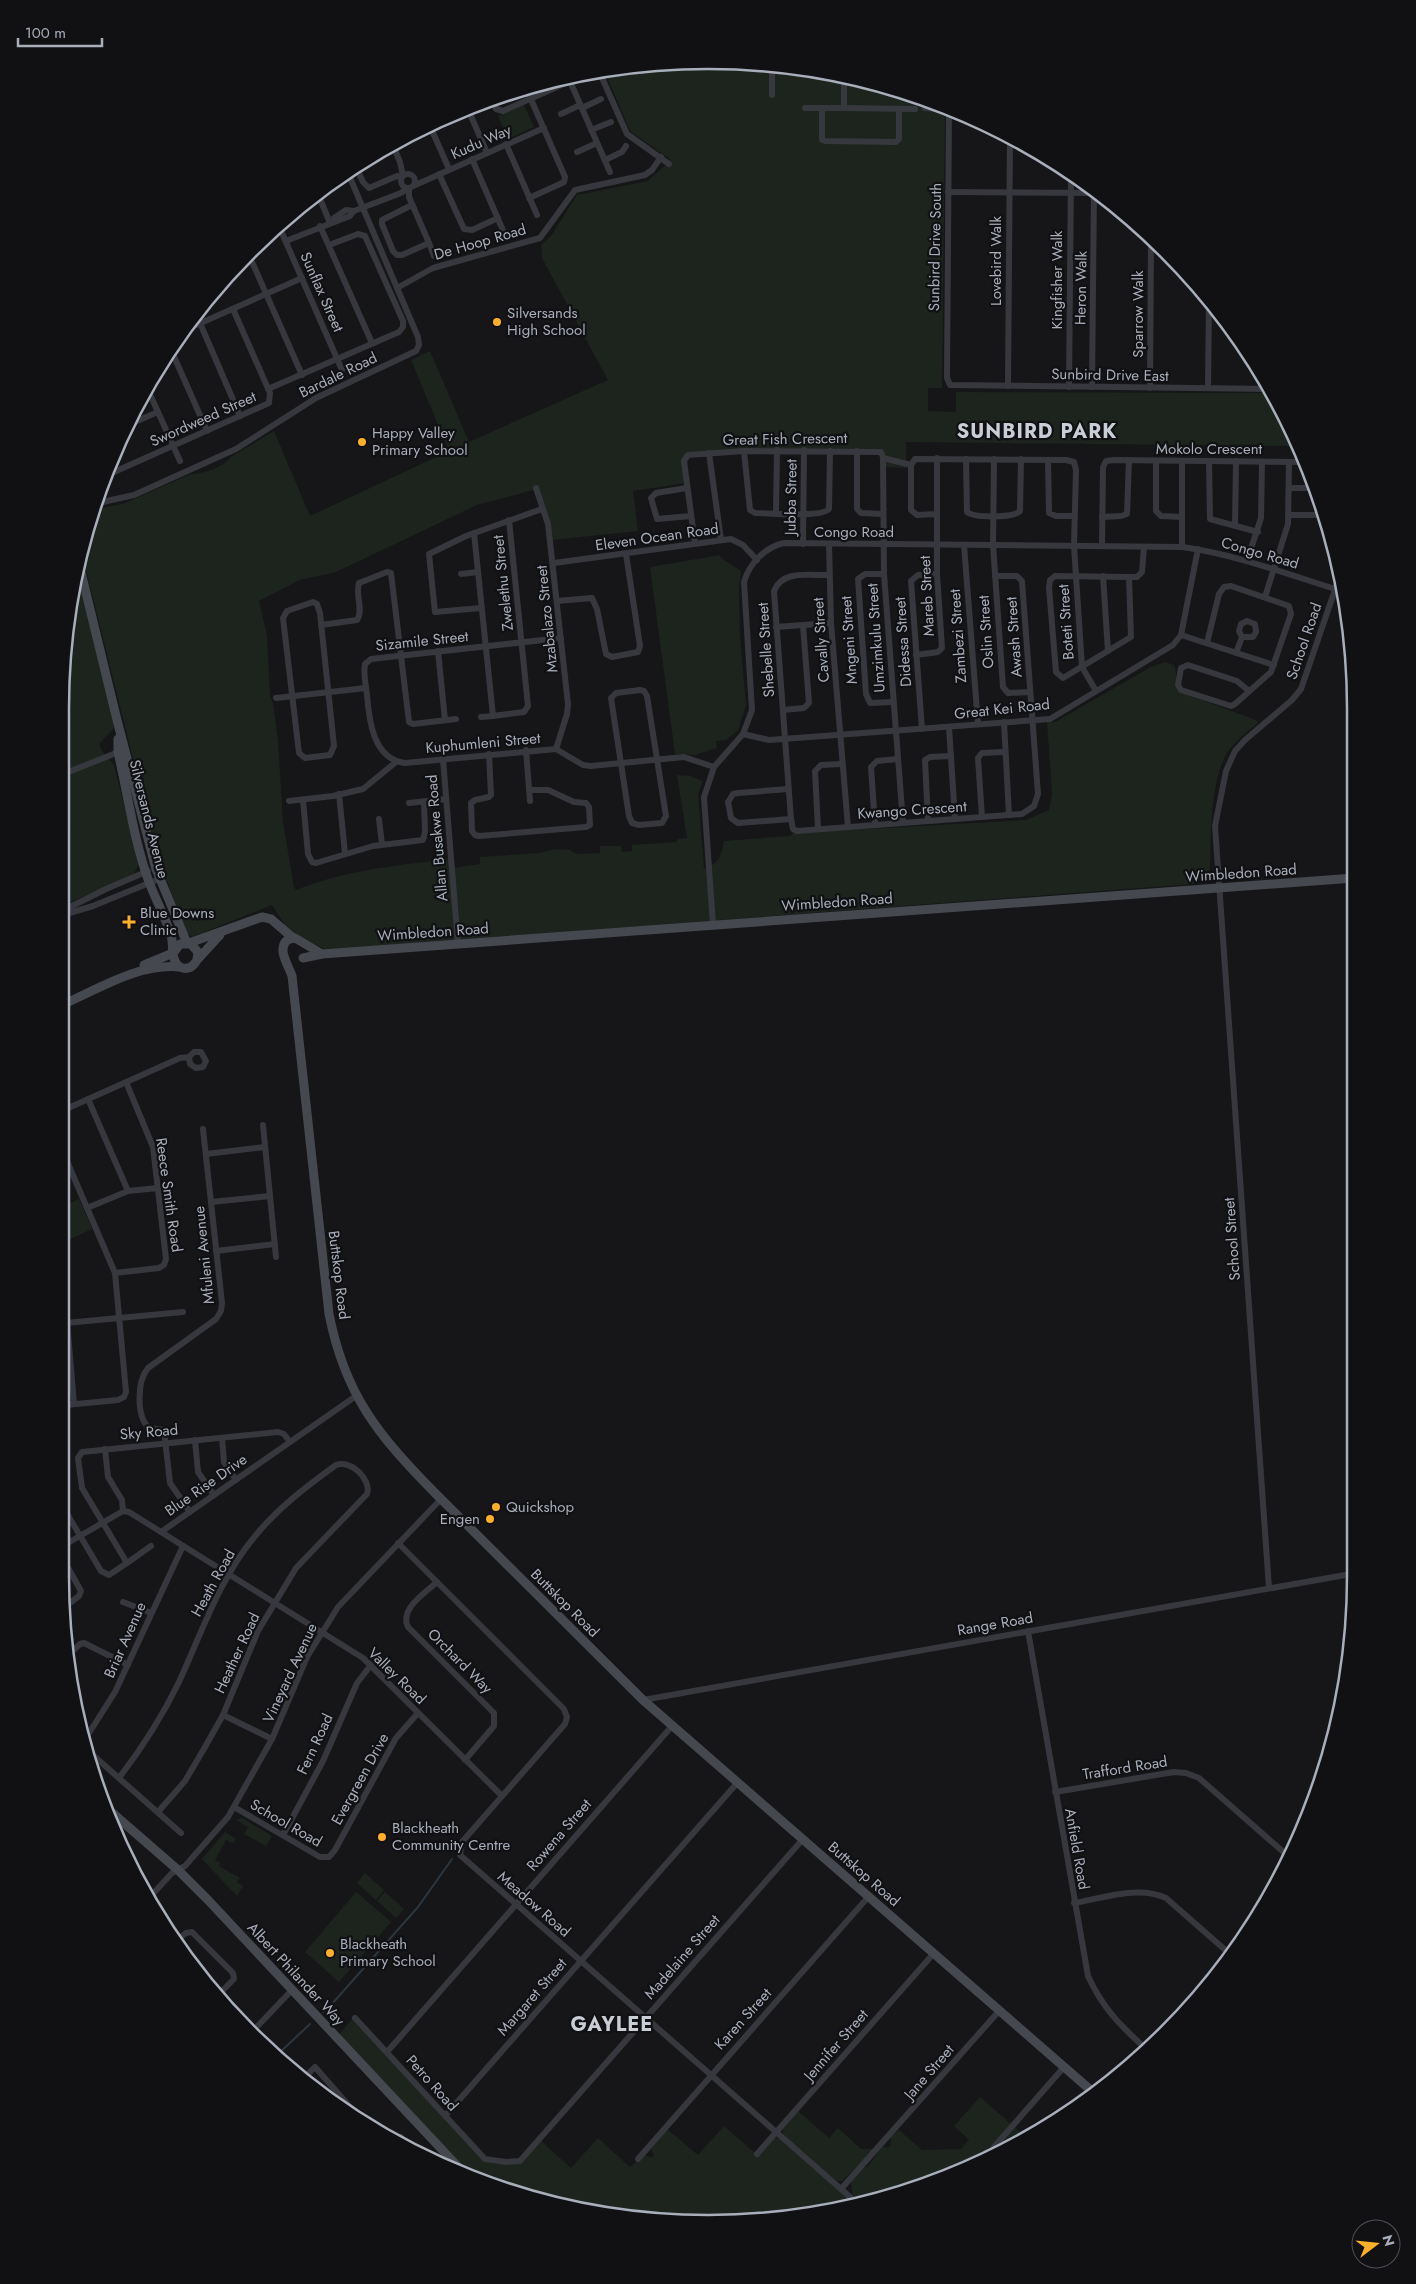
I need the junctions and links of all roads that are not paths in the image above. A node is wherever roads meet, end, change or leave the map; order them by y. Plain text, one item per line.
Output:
1 (772, 72) edge
2 (602, 78) edge
3 (571, 84) edge
4 (844, 84) edge
5 (551, 89) edge
6 (529, 95) edge
7 (772, 95) dead end
8 (531, 99) junction
9 (601, 99) dead end
10 (495, 106) edge
11 (581, 107) junction
12 (805, 108) dead end
13 (822, 108) junction
14 (844, 108) junction
15 (899, 109) junction
16 (915, 109) dead end
17 (470, 114) edge
18 (561, 114) dead end
19 (949, 116) edge
20 (611, 122) dead end
21 (544, 128) junction
22 (591, 130) junction
23 (432, 131) edge
24 (597, 143) junction
25 (506, 144) junction
26 (1010, 145) edge
27 (626, 146) dead end
28 (395, 150) edge
29 (487, 152) junction
30 (577, 152) dead end
31 (661, 157) junction
32 (472, 159) junction
33 (605, 160) junction
34 (400, 162) junction
35 (669, 164) dead end
36 (449, 169) junction
37 (359, 172) edge
38 (610, 172) dead end
39 (439, 174) junction
40 (414, 176) junction
41 (350, 178) edge
42 (428, 179) junction
43 (1071, 182) edge
44 (406, 183) junction
45 (948, 192) junction
46 (1084, 192) edge
47 (1009, 193) junction
48 (1070, 193) junction
49 (398, 194) junction
50 (408, 196) junction
51 (529, 198) junction
52 (1094, 199) edge
53 (320, 200) edge
54 (412, 205) junction
55 (364, 208) junction
56 (537, 216) dead end
57 (498, 218) junction
58 (326, 224) junction
59 (282, 232) edge
60 (505, 235) dead end
61 (286, 241) junction
62 (429, 243) junction
63 (329, 246) junction
64 (1151, 248) edge
65 (434, 256) dead end
66 (252, 260) edge
67 (302, 278) junction
68 (397, 288) junction
69 (267, 294) junction
70 (233, 308) junction
71 (1209, 311) edge
72 (200, 323) junction
73 (197, 324) edge
74 (372, 344) junction
75 (174, 356) edge
76 (337, 359) junction
77 (342, 370) dead end
78 (302, 375) junction
79 (949, 384) joint
80 (1008, 386) junction
81 (1069, 387) junction
82 (1092, 387) junction
83 (1150, 388) junction
84 (1208, 388) junction
85 (268, 389) junction
86 (1262, 389) edge
87 (150, 395) edge
88 (158, 412) junction
89 (240, 416) junction
90 (137, 421) edge
91 (207, 431) junction
92 (173, 445) junction
93 (777, 450) junction
94 (804, 450) junction
95 (744, 451) junction
96 (830, 451) junction
97 (857, 451) junction
98 (709, 453) junction
99 (883, 458) junction
100 (937, 458) junction
101 (966, 459) junction
102 (994, 459) junction
103 (1021, 459) junction
104 (1048, 460) junction
105 (1129, 460) junction
106 (180, 461) dead end
107 (1156, 461) junction
108 (1182, 461) junction
109 (1209, 461) junction
110 (1236, 462) junction
111 (1262, 462) junction
112 (1289, 462) junction
113 (1299, 462) edge
114 (911, 465) junction
115 (114, 472) edge
116 (536, 488) dead end
117 (687, 488) junction
118 (1289, 488) junction
119 (1308, 488) edge
120 (103, 502) edge
121 (542, 509) junction
122 (776, 514) junction
123 (803, 514) junction
124 (883, 514) junction
125 (937, 514) junction
126 (1289, 515) junction
127 (1317, 515) edge
128 (691, 516) junction
129 (994, 516) junction
130 (1075, 516) junction
131 (1102, 517) junction
132 (1182, 517) junction
133 (509, 520) junction
134 (1235, 526) junction
135 (1258, 532) junction
136 (474, 533) junction
137 (722, 540) junction
138 (696, 544) junction
139 (803, 544) junction
140 (829, 544) junction
141 (883, 544) junction
142 (937, 545) junction
143 (964, 545) junction
144 (993, 545) junction
145 (1074, 546) junction
146 (1102, 546) junction
147 (1144, 547) junction
148 (1182, 547) junction
149 (1198, 549) junction
150 (626, 554) junction
151 (757, 560) junction
152 (1248, 561) junction
153 (554, 563) junction
154 (1273, 569) junction
155 (478, 572) junction
156 (462, 574) dead end
157 (884, 574) junction
158 (937, 574) junction
159 (829, 575) junction
160 (995, 576) junction
161 (1076, 576) junction
162 (1102, 576) junction
163 (1129, 577) junction
164 (82, 578) edge
165 (1335, 589) joint
166 (1265, 597) junction
167 (557, 601) junction
168 (482, 608) junction
169 (832, 622) junction
170 (321, 625) junction
171 (803, 625) junction
172 (776, 627) junction
173 (1181, 635) junction
174 (1242, 637) dead end
175 (561, 638) junction
176 (522, 643) junction
177 (1207, 643) junction
178 (486, 646) junction
179 (438, 651) junction
180 (1108, 651) junction
181 (1236, 653) junction
182 (401, 655) junction
183 (916, 655) junction
184 (1274, 665) junction
185 (1082, 668) junction
186 (366, 688) junction
187 (1096, 691) junction
188 (328, 692) junction
189 (1030, 692) junction
190 (1249, 692) junction
191 (292, 696) junction
192 (276, 698) dead end
193 (894, 702) junction
194 (783, 710) junction
195 (493, 716) junction
196 (481, 717) dead end
197 (456, 719) dead end
198 (445, 720) junction
199 (1032, 720) junction
200 (1004, 722) junction
201 (978, 724) junction
202 (949, 726) junction
203 (922, 728) junction
204 (896, 730) junction
205 (743, 734) junction
206 (840, 735) junction
207 (786, 739) junction
208 (556, 749) junction
209 (526, 750) junction
210 (121, 751) junction
211 (1005, 752) junction
212 (489, 754) junction
213 (951, 756) junction
214 (658, 758) junction
215 (443, 759) junction
216 (898, 759) junction
217 (396, 762) junction
218 (621, 763) junction
219 (842, 764) junction
220 (714, 768) junction
221 (69, 772) edge
222 (788, 789) junction
223 (529, 790) junction
224 (339, 794) junction
225 (446, 799) junction
226 (304, 800) junction
227 (288, 801) dead end
228 (530, 801) dead end
229 (424, 802) junction
230 (408, 803) dead end
231 (1009, 815) junction
232 (982, 817) junction
233 (379, 819) dead end
234 (791, 819) junction
235 (955, 819) junction
236 (928, 821) junction
237 (902, 823) junction
238 (875, 825) junction
239 (848, 827) junction
240 (818, 829) junction
241 (382, 844) junction
242 (346, 853) junction
243 (156, 869) junction
244 (146, 872) junction
245 (159, 879) junction
246 (1347, 879) edge
247 (149, 882) junction
248 (1219, 889) junction
249 (89, 897) junction
250 (93, 906) junction
251 (69, 907) edge
252 (69, 913) edge
253 (276, 924) junction
254 (714, 925) junction
255 (224, 932) junction
256 (293, 938) junction
257 (188, 943) junction
258 (304, 944) junction
259 (458, 944) junction
260 (283, 945) junction
261 (173, 952) junction
262 (322, 954) junction
263 (198, 958) junction
264 (286, 959) junction
265 (300, 959) junction
266 (180, 967) junction
267 (292, 976) junction
268 (69, 996) edge
269 (69, 1002) edge
270 (190, 1058) dead end
271 (126, 1082) junction
272 (88, 1098) junction
273 (69, 1108) edge
274 (262, 1125) dead end
275 (203, 1129) dead end
276 (265, 1147) junction
277 (206, 1154) junction
278 (69, 1166) edge
279 (158, 1188) junction
280 (128, 1191) junction
281 (270, 1196) junction
282 (211, 1202) junction
283 (87, 1208) junction
284 (275, 1244) junction
285 (216, 1251) junction
286 (276, 1257) dead end
287 (115, 1273) junction
288 (183, 1312) dead end
289 (118, 1318) junction
290 (69, 1323) edge
291 (69, 1353) edge
292 (356, 1396) junction
293 (69, 1404) edge
294 (74, 1404) junction
295 (222, 1438) junction
296 (195, 1440) junction
297 (290, 1442) junction
298 (166, 1443) junction
299 (105, 1449) junction
300 (236, 1480) junction
301 (368, 1490) joint
302 (214, 1495) junction
303 (441, 1499) junction
304 (123, 1511) junction
305 (190, 1512) junction
306 (69, 1517) edge
307 (102, 1522) junction
308 (161, 1532) junction
309 (80, 1535) junction
310 (69, 1542) edge
311 (398, 1543) junction
312 (151, 1546) dead end
313 (183, 1546) junction
314 (127, 1563) junction
315 (69, 1569) edge
316 (230, 1575) junction
317 (1347, 1575) edge
318 (437, 1582) junction
319 (1269, 1588) junction
320 (123, 1602) dead end
321 (70, 1603) edge
322 (275, 1603) junction
323 (151, 1613) junction
324 (1028, 1631) junction
325 (321, 1632) junction
326 (73, 1650) edge
327 (128, 1665) junction
328 (371, 1665) junction
329 (643, 1700) junction
330 (418, 1713) junction
331 (223, 1715) junction
332 (672, 1726) junction
333 (89, 1732) edge
334 (272, 1739) junction
335 (96, 1759) edge
336 (465, 1760) junction
337 (119, 1778) junction
338 (738, 1782) junction
339 (1055, 1792) junction
340 (502, 1796) junction
341 (234, 1807) junction
342 (158, 1812) junction
343 (115, 1815) edge
344 (181, 1833) dead end
345 (283, 1835) junction
346 (802, 1839) junction
347 (1284, 1853) edge
348 (326, 1858) joint
349 (178, 1870) junction
350 (153, 1894) edge
351 (869, 1896) junction
352 (1074, 1903) junction
353 (516, 1904) junction
354 (181, 1937) edge
355 (1226, 1950) edge
356 (934, 1953) junction
357 (581, 1961) junction
358 (292, 1990) junction
359 (222, 1991) edge
360 (999, 2010) junction
361 (355, 2018) dead end
362 (646, 2018) junction
363 (256, 2028) edge
364 (1142, 2045) edge
365 (387, 2052) junction
366 (310, 2062) dead end
367 (314, 2067) junction
368 (1064, 2067) junction
369 (308, 2074) edge
370 (710, 2075) junction
371 (1089, 2089) edge
372 (346, 2103) edge
373 (445, 2116) junction
374 (776, 2133) junction
375 (994, 2147) dead end
376 (757, 2154) dead end
377 (638, 2159) dead end
378 (492, 2162) joint
379 (455, 2163) edge
380 (841, 2189) junction
381 (852, 2198) edge

1 - 7 street
2 - 31 street
3 - 11 street
4 - 14 street
5 - 8 street
6 - 8 street
8 - 10 street
8 - 21 street
9 - 11 street
11 - 18 street
11 - 22 street
12 - 13 street
13 - 14 street
13 - 15 street
14 - 15 street
15 - 16 street
17 - 29 street
19 - 45 street, Sunbird Drive South
20 - 22 street
21 - 25 street, Kudu Way
21 - 51 street
22 - 24 street
23 - 36 street
24 - 30 street
24 - 33 street
25 - 29 street, Kudu Way
25 - 51 street
26 - 47 street, Lovebird Walk
27 - 33 street
28 - 34 street
29 - 32 street, Kudu Way
31 - 35 street
31 - 68 street, De Hoop Road
32 - 36 street, Kudu Way
32 - 57 street
33 - 38 street
34 - 40 street
34 - 44 street
36 - 39 street, Kudu Way
37 - 44 street, Kudu Way
39 - 42 street, Kudu Way
39 - 57 street
40 - 42 street, Kudu Way
40 - 44 street
40 - 44 street, Kudu Way
41 - 55 street, Bardale Road
42 - 44 street, Kudu Way
43 - 48 street, Kingfisher Walk
44 - 49 street
44 - 50 street
45 - 47 street
45 - 79 street, Sunbird Drive South
46 - 48 street
47 - 48 street
47 - 80 street, Lovebird Walk
48 - 81 street, Kingfisher Walk
49 - 50 street
49 - 55 street
50 - 54 street
51 - 56 street
52 - 82 street, Heron Walk
53 - 58 street
54 - 62 street
54 - 62 street
55 - 58 street
55 - 68 street, Bardale Road
57 - 60 street
58 - 61 street
58 - 63 street
59 - 61 street, Sunflax Street
61 - 67 street, Sunflax Street
62 - 65 street
63 - 74 street
63 - 74 street
64 - 83 street, Sparrow Walk
66 - 69 street
67 - 69 street
67 - 76 street, Sunflax Street
68 - 120 street, Bardale Road
69 - 70 street
69 - 78 street
70 - 72 street
70 - 85 street
71 - 84 street
72 - 73 street
72 - 89 street
74 - 76 street
75 - 91 street
76 - 77 street, Sunflax Street
76 - 78 street
78 - 85 street
79 - 80 street, Sunbird Drive East
80 - 81 street, Sunbird Drive East
81 - 82 street, Sunbird Drive East
82 - 83 street, Sunbird Drive East
83 - 84 street, Sunbird Drive East
84 - 86 street, Sunbird Drive East
85 - 89 street, Swordweed Street
87 - 88 street
88 - 90 street
88 - 92 street
89 - 91 street, Swordweed Street
91 - 92 street, Swordweed Street
92 - 106 street
92 - 115 street, Swordweed Street
93 - 94 street, Great Fish Crescent
93 - 95 street, Great Fish Crescent
93 - 122 street
94 - 96 street, Great Fish Crescent
94 - 123 street, Jubba Street
95 - 98 street, Great Fish Crescent
95 - 122 street
96 - 97 street, Great Fish Crescent
96 - 123 street
97 - 99 street, Great Fish Crescent
97 - 124 street
98 - 117 street, Great Fish Crescent
98 - 137 street
99 - 114 street
99 - 124 street
100 - 101 street
100 - 114 street
100 - 125 street, Mareb Street
101 - 102 street
101 - 129 street
102 - 103 street
102 - 129 street, Oslin Street
103 - 104 street
103 - 129 street
104 - 130 street
104 - 130 street, Boteti Street
105 - 107 street, Mokolo Crescent
105 - 131 street
105 - 131 street, Mokolo Crescent
107 - 108 street, Mokolo Crescent
107 - 132 street
108 - 109 street, Mokolo Crescent
108 - 132 street
109 - 110 street, Mokolo Crescent
109 - 134 street
110 - 111 street, Mokolo Crescent
110 - 134 street
111 - 112 street, Mokolo Crescent
111 - 135 street
112 - 113 street, Mokolo Crescent
112 - 118 street
114 - 125 street
116 - 121 street, Mzabalazo Street
117 - 128 street, Great Fish Crescent
117 - 128 street
118 - 119 street
118 - 126 street
121 - 133 street
121 - 153 street, Mzabalazo Street
122 - 123 street
123 - 139 street, Jubba Street
124 - 141 street
125 - 142 street, Mareb Street
126 - 127 street
126 - 154 street
128 - 138 street, Great Fish Crescent
129 - 144 street, Oslin Street
130 - 145 street, Boteti Street
131 - 146 street, Mokolo Crescent
132 - 148 street
133 - 136 street
133 - 176 street, Zwelethu Street
134 - 135 street
135 - 152 street
136 - 155 street
136 - 168 street
137 - 138 street, Eleven Ocean Road
137 - 151 street, Eleven Ocean Road
138 - 150 street, Eleven Ocean Road
139 - 140 street, Congo Road
139 - 151 street, Congo Road
140 - 141 street, Congo Road
140 - 159 street, Cavally Street
141 - 142 street, Congo Road
141 - 157 street, Umzimkulu Street
142 - 143 street, Congo Road
142 - 158 street, Mareb Street
143 - 144 street, Congo Road
143 - 201 street, Zambezi Street
144 - 145 street, Congo Road
144 - 160 street, Oslin Street
145 - 146 street, Congo Road
145 - 161 street, Boteti Street
146 - 147 street, Congo Road
147 - 148 street, Congo Road
147 - 163 street
148 - 149 street, Congo Road
149 - 152 street, Congo Road
149 - 173 street
150 - 153 street, Eleven Ocean Road
150 - 167 street
151 - 205 street, Congo Road
152 - 154 street, Congo Road
153 - 167 street, Mzabalazo Street
154 - 165 street, Congo Road
154 - 166 street
155 - 156 street
155 - 168 street
157 - 193 street, Umzimkulu Street
157 - 193 street, Mngeni Street
158 - 183 street, Didessa Street
158 - 183 street, Mareb Street
159 - 169 street, Cavally Street
159 - 172 street, Shebelle Street
160 - 189 street, Awash Street
160 - 189 street, Oslin Street
161 - 162 street
161 - 185 street, Boteti Street
161 - 185 street
162 - 163 street
162 - 180 street
163 - 180 street
164 - 210 street, Silversands Avenue
165 - 248 street, School Road
166 - 177 street
166 - 184 street
167 - 175 street, Mzabalazo Street
168 - 178 street
169 - 171 street
169 - 206 street, Cavally Street
170 - 182 street
170 - 188 street
170 - 191 street
171 - 172 street
171 - 194 street
172 - 194 street, Shebelle Street
173 - 177 street
173 - 187 street, Great Kei Road
174 - 181 street
175 - 176 street, Sizamile Street
175 - 208 street, Mzabalazo Street
176 - 178 street, Sizamile Street
176 - 195 street, Zwelethu Street
177 - 181 street
178 - 179 street, Sizamile Street
178 - 195 street
179 - 182 street, Sizamile Street
179 - 198 street
180 - 185 street
181 - 184 street
182 - 186 street, Sizamile Street
182 - 198 street
183 - 203 street, Didessa Street
184 - 190 street
185 - 187 street, Boteti Street
186 - 188 street
186 - 217 street, Sizamile Street
187 - 199 street, Great Kei Road
188 - 191 street
188 - 191 street
189 - 199 street, Awash Street
190 - 190 street
191 - 192 street
193 - 204 street, Umzimkulu Street
194 - 207 street, Shebelle Street
195 - 196 street
197 - 198 street
199 - 200 street, Great Kei Road
199 - 231 street, Kwango Crescent
200 - 201 street, Great Kei Road
200 - 211 street
201 - 202 street, Great Kei Road
202 - 203 street, Great Kei Road
202 - 213 street
203 - 204 street, Great Kei Road
204 - 206 street, Great Kei Road
204 - 216 street, Umzimkulu Street
205 - 207 street, Great Kei Road
205 - 220 street, Congo Road
206 - 207 street, Great Kei Road
206 - 219 street, Cavally Street
207 - 222 street
208 - 209 street, Kuphumleni Street
208 - 218 street, Kuphumleni Street
209 - 212 street, Kuphumleni Street
209 - 223 street
210 - 221 street
210 - 243 street, Silversands Avenue
210 - 244 street, Silversands Avenue
211 - 231 street
211 - 232 street
212 - 215 street, Kuphumleni Street
212 - 223 street
213 - 235 street
213 - 236 street
214 - 218 street, Kuphumleni Street
214 - 218 street
214 - 218 street
214 - 220 street, Kuphumleni Street
215 - 217 street, Kuphumleni Street
215 - 225 street, Allan Busakwe Road
216 - 237 street, Umzimkulu Street
216 - 238 street
217 - 224 street
219 - 239 street, Cavally Street
219 - 240 street
220 - 254 street, Congo Road
222 - 234 street
222 - 234 street
223 - 228 street
224 - 226 street
224 - 242 street
225 - 229 street
225 - 259 street, Allan Busakwe Road
226 - 227 street
226 - 242 street
229 - 230 street
229 - 241 street
231 - 232 street, Kwango Crescent
232 - 235 street, Kwango Crescent
233 - 241 street
234 - 240 street, Kwango Crescent
235 - 236 street, Kwango Crescent
236 - 237 street, Kwango Crescent
237 - 238 street, Kwango Crescent
238 - 239 street, Kwango Crescent
239 - 240 street, Kwango Crescent
241 - 242 street
243 - 244 street
243 - 245 street, Silversands Avenue
244 - 247 street, Silversands Avenue
244 - 249 street
245 - 247 street
245 - 257 street, Silversands Avenue
246 - 248 street, Wimbledon Road
247 - 250 street
247 - 261 street, Silversands Avenue
248 - 254 street, Wimbledon Road
248 - 319 street, School Street
249 - 250 street
249 - 251 street
250 - 252 street
253 - 255 street
253 - 256 street
253 - 260 street
254 - 259 street, Wimbledon Road
255 - 257 street
255 - 263 street
256 - 258 street
256 - 260 street
257 - 261 street
257 - 263 street
258 - 262 street
258 - 265 street
259 - 262 street, Wimbledon Road
260 - 264 street
261 - 266 street
261 - 268 street
262 - 265 street, Wimbledon Road
263 - 266 street
264 - 265 street
264 - 267 street, Buttskop Road
265 - 267 street, Buttskop Road
266 - 269 street
267 - 292 street, Buttskop Road
270 - 271 street
271 - 272 street
271 - 279 street, Reece Smith Road
272 - 273 street
272 - 280 street
274 - 276 street
275 - 277 street, Mfuleni Avenue
276 - 277 street
276 - 281 street
277 - 282 street, Mfuleni Avenue
278 - 283 street
279 - 280 street
279 - 287 street, Reece Smith Road
280 - 283 street
281 - 282 street
281 - 284 street
282 - 285 street, Mfuleni Avenue
283 - 287 street
284 - 285 street
284 - 286 street
285 - 298 street, Mfuleni Avenue
287 - 289 street
288 - 289 street
289 - 290 street
289 - 294 street
291 - 294 street
292 - 297 street, Blue Rise Drive
292 - 303 street, Buttskop Road
293 - 294 street
295 - 296 street, Sky Road
295 - 297 street, Sky Road
295 - 300 street
296 - 298 street, Sky Road
296 - 302 street
297 - 300 street, Blue Rise Drive
298 - 299 street, Sky Road
298 - 305 street
299 - 304 street
299 - 307 street, Sky Road
300 - 302 street, Blue Rise Drive
301 - 316 street, Heath Road
301 - 322 street, Heather Road
302 - 305 street, Blue Rise Drive
303 - 311 street, Vineyard Avenue
303 - 329 street, Buttskop Road
304 - 307 street
304 - 308 street, Blue Rise Drive
305 - 308 street, Blue Rise Drive
306 - 309 street
307 - 309 street
307 - 314 street, Sky Road
308 - 313 street, Valley Road
309 - 310 street
309 - 314 street
311 - 318 street, Meadow Road
311 - 325 street, Vineyard Avenue
312 - 314 street
313 - 316 street, Valley Road
313 - 323 street, Briar Avenue
315 - 321 street
316 - 322 street, Valley Road
316 - 337 street, Heath Road
317 - 319 street, Range Road
318 - 336 street, Orchard Way
318 - 340 street, Meadow Road
319 - 324 street, Range Road
320 - 323 street
322 - 325 street, Valley Road
322 - 331 street, Heather Road
323 - 327 street, Briar Avenue
324 - 329 street, Range Road
324 - 339 street, Anfield Road
325 - 328 street, Valley Road
325 - 334 street, Vineyard Avenue
326 - 327 street
327 - 333 street, Briar Avenue
328 - 330 street, Valley Road
328 - 345 street, Fern Road
329 - 332 street, Buttskop Road
330 - 336 street, Valley Road
330 - 348 street, Evergreen Drive
331 - 334 street
331 - 342 street, Heather Road
332 - 338 street, Buttskop Road
332 - 353 street, Rowena Street
334 - 341 street, Vineyard Avenue
335 - 337 street
336 - 340 street, Valley Road
337 - 342 street
338 - 346 street, Buttskop Road
338 - 357 street, Margaret Street
339 - 347 street, Trafford Road
339 - 352 street, Anfield Road
340 - 353 street, Meadow Road
341 - 345 street, School Road
341 - 349 street, Vineyard Avenue
342 - 344 street
343 - 349 street, Albert Philander Way
345 - 348 street, School Road
346 - 351 street, Buttskop Road
346 - 362 street, Madelaine Street
349 - 350 street, Vineyard Avenue
349 - 358 street, Albert Philander Way
351 - 356 street, Buttskop Road
351 - 370 street, Karen Street
352 - 355 street
352 - 364 street, Anfield Road
353 - 357 street, Meadow Road
353 - 365 street, Rowena Street
354 - 359 street
356 - 360 street, Buttskop Road
356 - 374 street, Jennifer Street
357 - 362 street, Meadow Road
357 - 373 street, Margaret Street
358 - 363 street
358 - 379 street, Albert Philander Way
360 - 368 street, Buttskop Road
360 - 380 street, Jane Street
361 - 365 street, Petro Road
362 - 370 street, Meadow Road
362 - 378 street, Madelaine Street
365 - 373 street, Petro Road
366 - 367 street
367 - 369 street
367 - 372 street
368 - 371 street, Buttskop Road
368 - 375 street
370 - 374 street, Meadow Road
370 - 377 street, Karen Street
373 - 378 street, Petro Road
374 - 376 street, Jennifer Street
374 - 380 street, Meadow Road
380 - 381 street, Meadow Road

